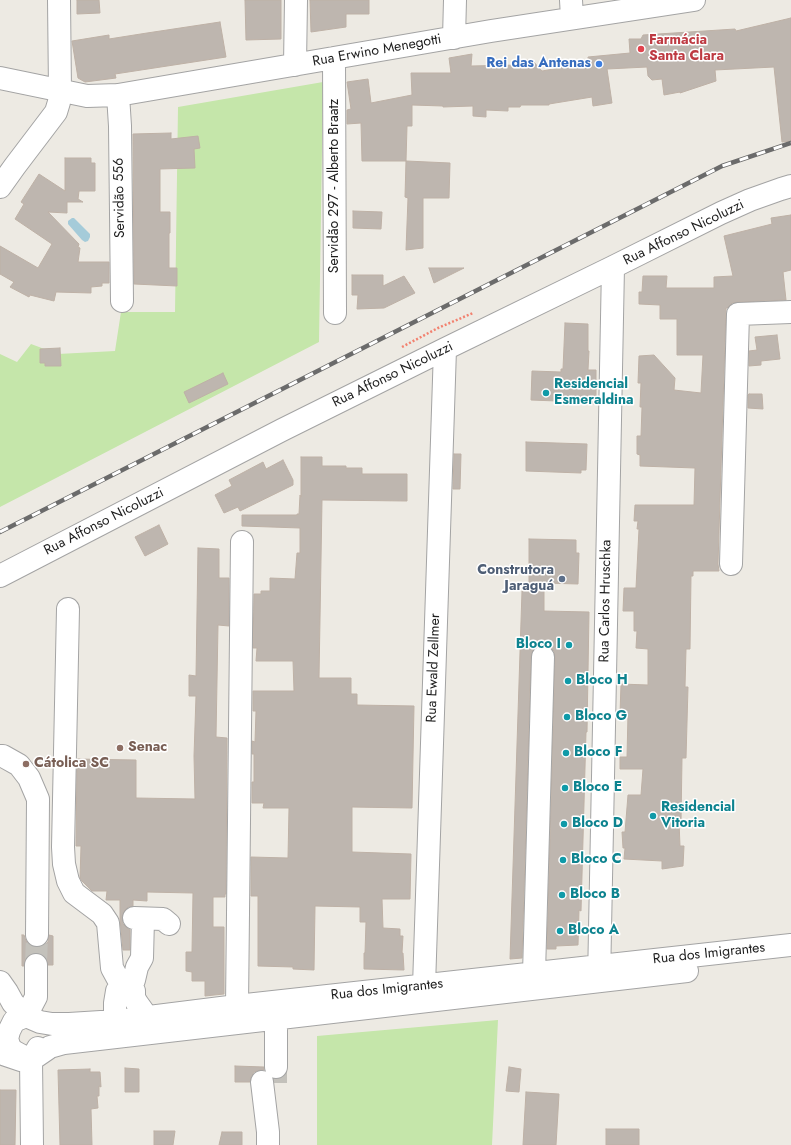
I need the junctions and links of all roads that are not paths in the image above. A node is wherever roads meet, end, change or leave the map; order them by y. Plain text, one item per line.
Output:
1 (59, 0) edge
2 (296, 0) edge
3 (455, 0) edge
4 (694, 0) edge
5 (571, 9) edge
6 (454, 38) junction
7 (334, 58) junction
8 (296, 65) junction
9 (0, 78) edge
10 (60, 91) junction
11 (118, 95) junction
12 (791, 186) edge
13 (0, 187) edge
14 (613, 267) junction
15 (122, 301) dead end
16 (791, 312) edge
17 (335, 313) dead end
18 (444, 349) junction
19 (242, 542) dead end
20 (731, 564) dead end
21 (0, 576) edge
22 (68, 609) dead end
23 (543, 657) dead end
24 (0, 756) edge
25 (127, 919) junction
26 (169, 924) dead end
27 (37, 935) tunnel mouth
28 (791, 945) edge
29 (791, 960) edge
30 (709, 961) junction
31 (36, 965) tunnel mouth
32 (534, 973) junction
33 (599, 974) junction
34 (0, 982) edge
35 (126, 985) junction
36 (424, 986) junction
37 (237, 1006) junction
38 (270, 1014) junction
39 (26, 1016) junction
40 (147, 1017) junction
41 (119, 1029) junction
42 (0, 1052) edge
43 (31, 1060) junction
44 (269, 1075) junction
45 (32, 1145) edge
46 (268, 1145) edge
47 (278, 1145) edge

1 - 10 street
2 - 8 street
3 - 6 street
4 - 5 street, Rua Erwino Menegotti
5 - 6 street, Rua Erwino Menegotti
6 - 7 street, Rua Erwino Menegotti
7 - 8 street, Rua Erwino Menegotti
7 - 17 street, Servidão 297 - Alberto Braatz
8 - 11 street, Rua Erwino Menegotti
9 - 10 street, Rua Erwino Menegotti
10 - 11 street, Rua Erwino Menegotti
10 - 13 street
11 - 15 street, Servidão 556
12 - 14 street, Rua Affonso Nicoluzzi
14 - 18 street, Rua Affonso Nicoluzzi
14 - 33 street, Rua Carlos Hruschka
16 - 20 street
18 - 21 street, Rua Affonso Nicoluzzi
18 - 36 street, Rua Ewald Zellmer
19 - 37 street
22 - 25 street
23 - 32 street
24 - 27 street
25 - 26 street
25 - 35 street
25 - 35 street
28 - 30 street, Rua dos Imigrantes
29 - 30 street, Rua dos Imigrantes
30 - 33 street, Rua dos Imigrantes
31 - 39 street
32 - 33 street, Rua dos Imigrantes
32 - 36 street, Rua dos Imigrantes
33 - 38 street, Rua dos Imigrantes
34 - 39 street, Rua dos Imigrantes
35 - 40 street
35 - 41 street
36 - 38 street, Rua dos Imigrantes
37 - 38 street, Rua dos Imigrantes
37 - 40 street, Rua dos Imigrantes
38 - 41 street, Rua dos Imigrantes
38 - 44 street
39 - 41 street, Rua dos Imigrantes
39 - 43 street
39 - 43 street
40 - 41 street, Rua dos Imigrantes
41 - 43 street, Rua dos Imigrantes
42 - 43 street
43 - 45 street
44 - 46 street
44 - 47 street

